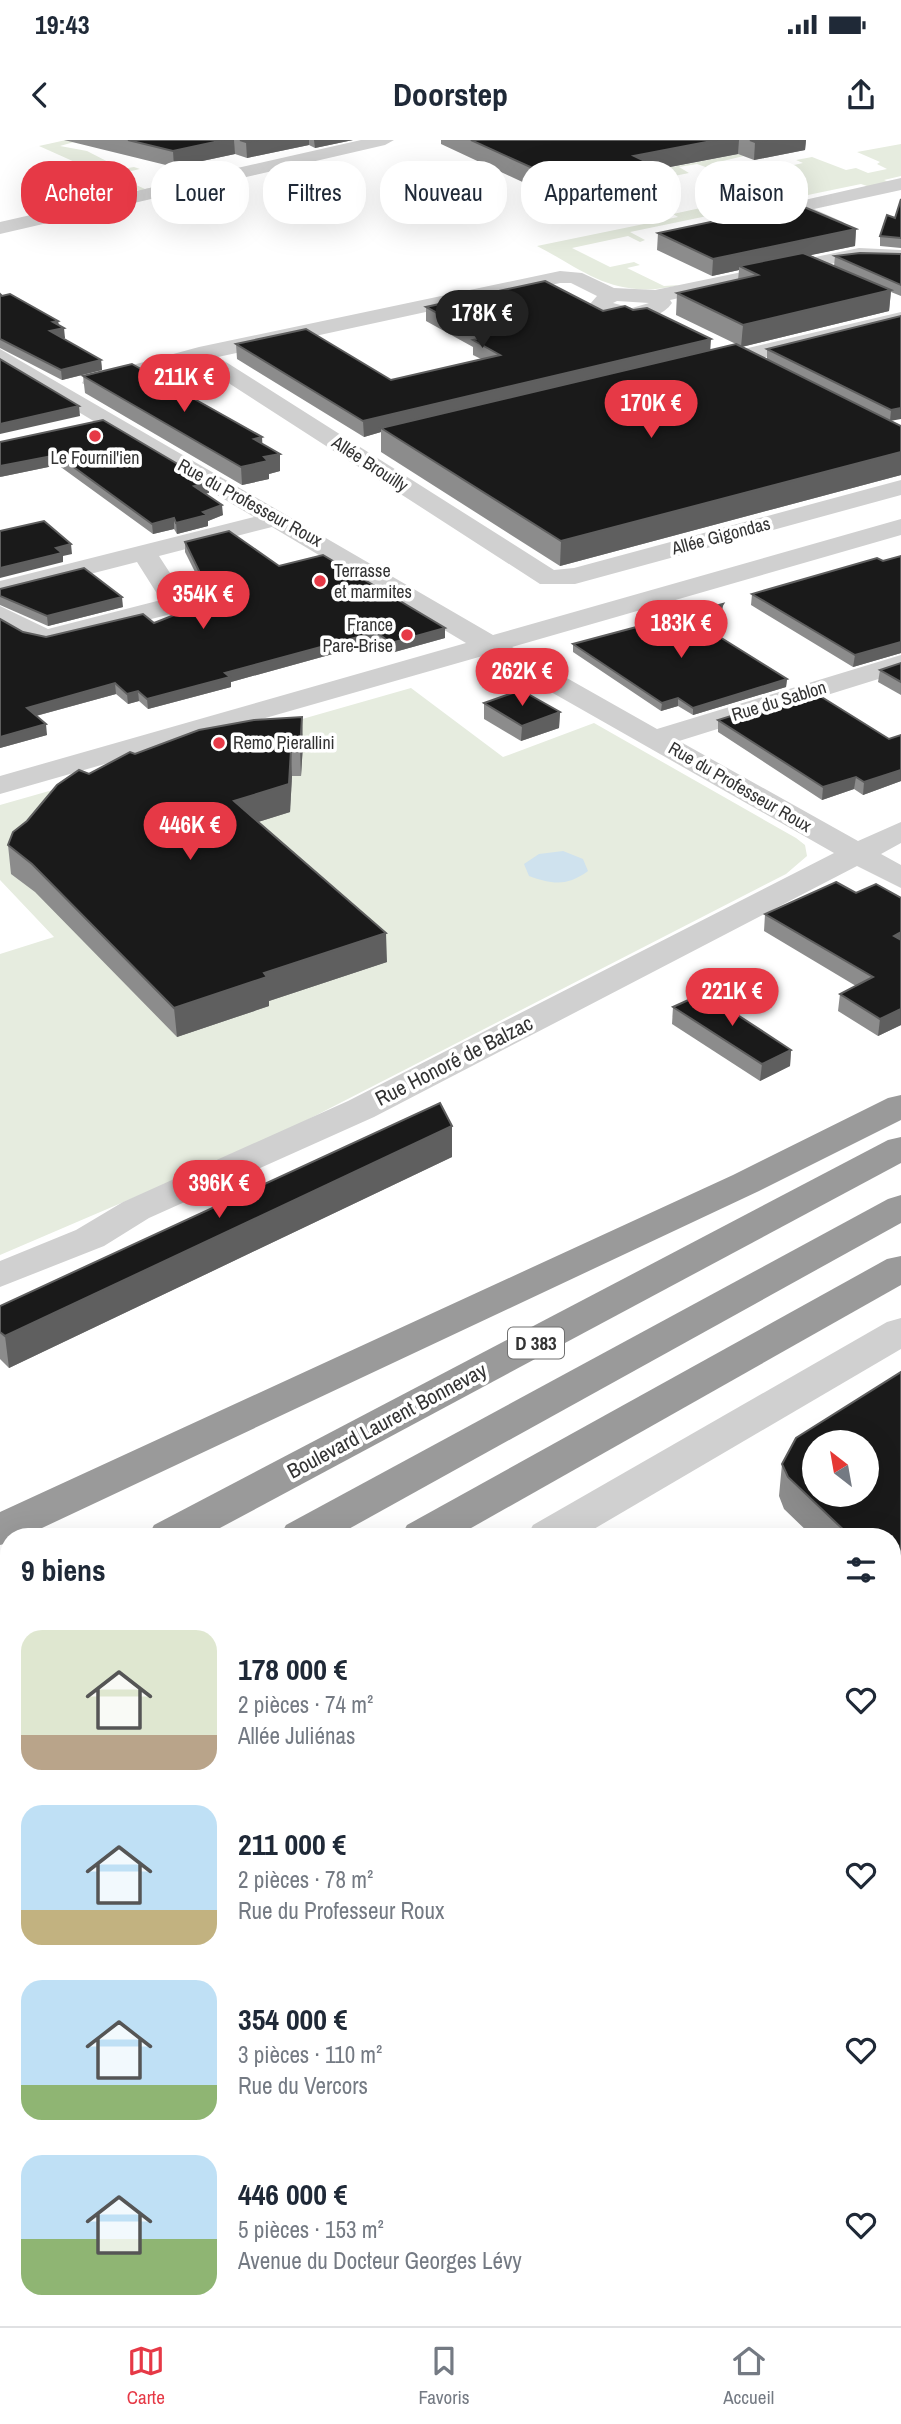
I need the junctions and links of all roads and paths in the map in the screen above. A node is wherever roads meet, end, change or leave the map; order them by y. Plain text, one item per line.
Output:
1 (385, 140) edge
2 (833, 200) junction
3 (0, 228) edge
4 (863, 242) junction
5 (901, 257) edge
6 (804, 264) junction
7 (840, 280) edge
8 (651, 304) junction
9 (897, 309) edge
10 (672, 324) edge
11 (708, 342) edge
12 (199, 354) junction
13 (0, 356) edge
14 (736, 356) junction
15 (678, 372) edge
16 (772, 374) edge
17 (57, 391) junction
18 (105, 420) junction
19 (79, 426) edge
20 (374, 444) dead end
21 (348, 450) junction
22 (901, 487) edge
23 (275, 519) junction
24 (901, 527) edge
25 (145, 554) junction
26 (540, 574) joint
27 (0, 589) edge
28 (0, 614) edge
29 (491, 645) junction
30 (901, 663) edge
31 (657, 738) junction
32 (0, 785) edge
33 (901, 831) edge
34 (857, 854) junction
35 (901, 878) edge
36 (901, 1104) edge
37 (901, 1148) edge
38 (901, 1207) edge
39 (901, 1268) edge
40 (0, 1275) edge
41 (901, 1331) edge
42 (4, 1528) edge
43 (185, 1528) edge
44 (317, 1528) edge
45 (437, 1528) edge
46 (563, 1528) edge

1 - 3 street
2 - 2 street
2 - 4 street
4 - 5 street
4 - 6 street
6 - 7 street
6 - 8 street
8 - 10 street
8 - 12 street
9 - 14 street
11 - 14 street
12 - 17 street
12 - 21 street, Allée Brouilly
13 - 17 street, Rue du Professeur Roux
14 - 15 street
14 - 16 street
17 - 18 street, Rue du Professeur Roux
18 - 19 street
18 - 23 street, Rue du Professeur Roux
20 - 21 street
21 - 26 street, Allée Brouilly
22 - 26 street, Allée Gigondas
23 - 25 street
23 - 29 street, Rue du Professeur Roux
24 - 29 street
25 - 27 street
25 - 28 street
29 - 31 street, Rue du Professeur Roux
29 - 32 street
30 - 31 street, Rue du Sablon
31 - 34 street, Rue du Professeur Roux
33 - 34 street, Rue Honoré de Balzac
34 - 35 street, Rue du Professeur Roux
34 - 40 street, Rue Honoré de Balzac
36 - 42 highway
37 - 43 highway, Boulevard Laurent Bonnevay / D 383
38 - 44 highway, D 383
39 - 45 highway
41 - 46 street

